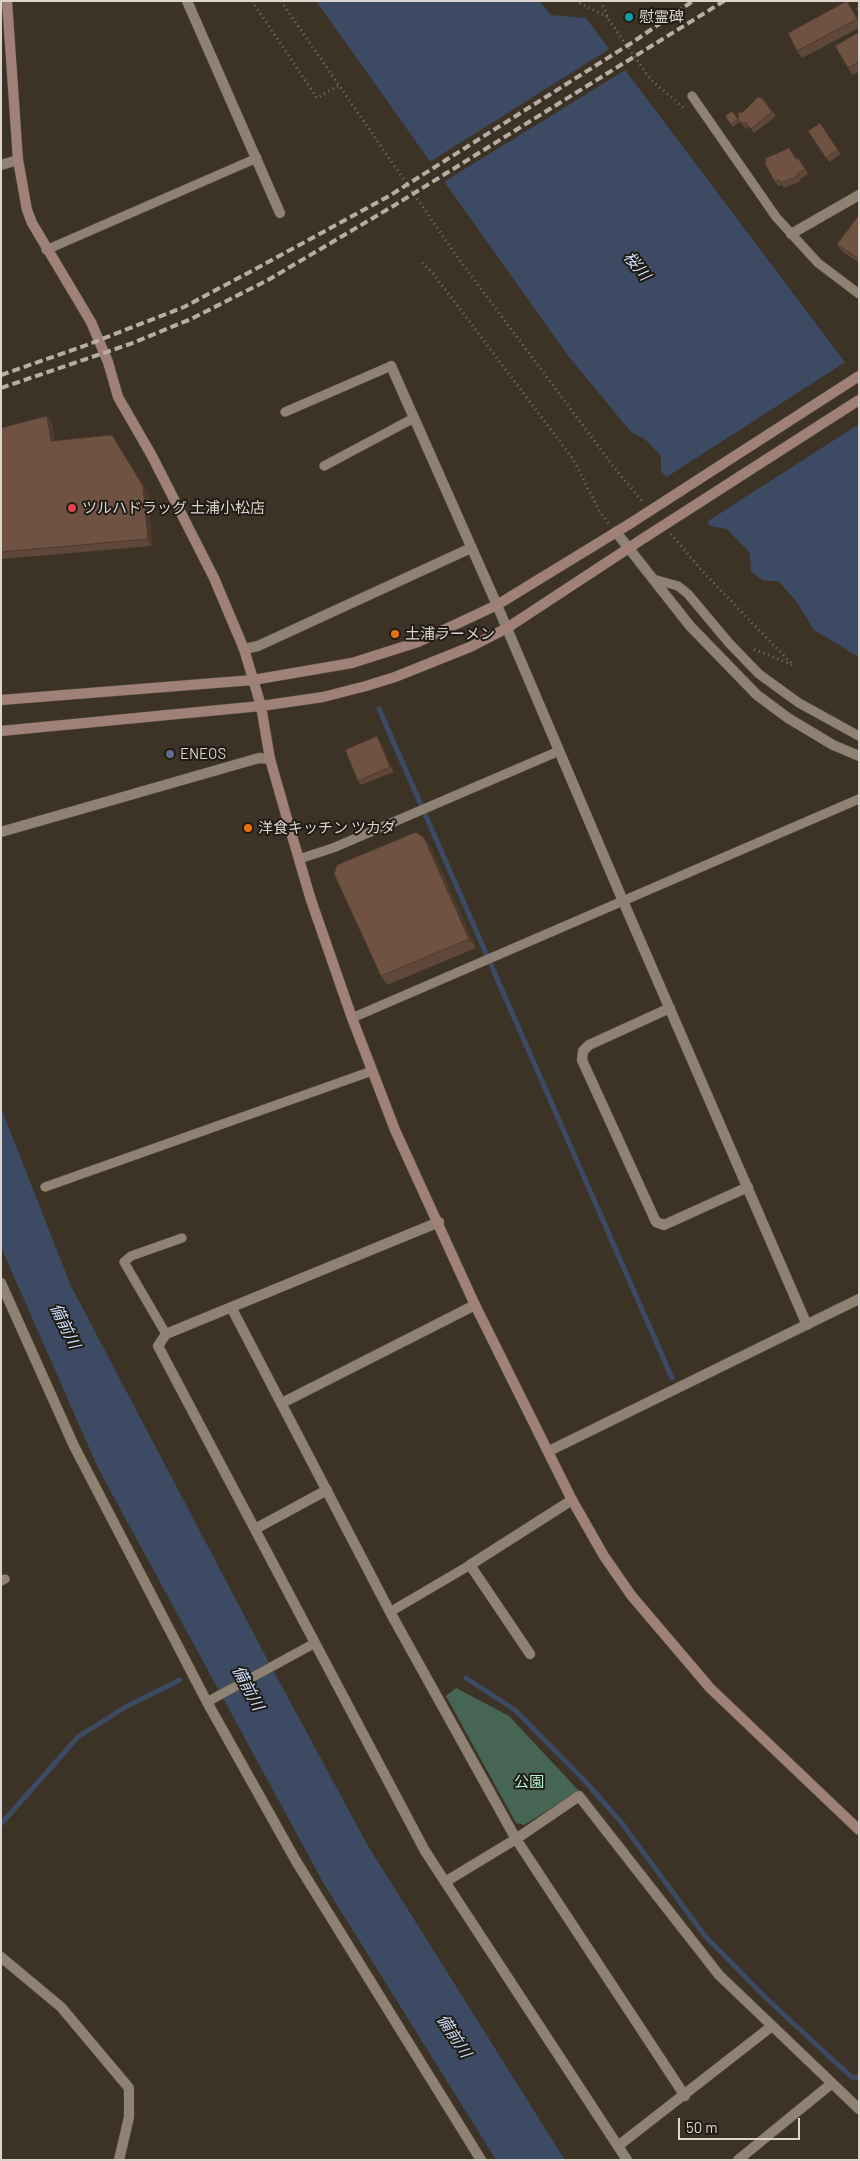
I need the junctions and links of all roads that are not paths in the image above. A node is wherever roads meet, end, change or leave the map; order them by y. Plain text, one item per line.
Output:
1 (7, 1) edge
2 (187, 1) edge
3 (692, 96) dead end
4 (257, 158) junction
5 (18, 160) junction
6 (1, 165) edge
7 (859, 195) edge
8 (280, 213) dead end
9 (791, 234) junction
10 (46, 250) junction
11 (859, 294) edge
12 (391, 366) joint
13 (859, 376) edge
14 (859, 400) edge
15 (286, 412) dead end
16 (414, 418) junction
17 (324, 466) dead end
18 (616, 532) junction
19 (471, 548) junction
20 (629, 548) junction
21 (653, 579) junction
22 (498, 605) junction
23 (507, 628) junction
24 (244, 649) junction
25 (253, 680) junction
26 (1, 700) edge
27 (261, 706) junction
28 (1, 731) edge
29 (859, 736) edge
30 (559, 751) junction
31 (859, 756) edge
32 (270, 758) junction
33 (859, 800) edge
34 (1, 832) edge
35 (299, 859) junction
36 (622, 901) junction
37 (670, 1008) junction
38 (352, 1018) junction
39 (372, 1071) junction
40 (46, 1187) dead end
41 (748, 1187) junction
42 (439, 1222) junction
43 (182, 1238) dead end
44 (1, 1283) edge
45 (859, 1299) edge
46 (475, 1306) junction
47 (231, 1307) junction
48 (807, 1325) junction
49 (166, 1334) junction
50 (282, 1403) junction
51 (548, 1451) junction
52 (327, 1490) junction
53 (572, 1500) junction
54 (255, 1529) junction
55 (470, 1566) junction
56 (390, 1612) junction
57 (315, 1643) junction
58 (530, 1654) dead end
59 (210, 1700) junction
60 (859, 1830) edge
61 (516, 1839) junction
62 (445, 1882) junction
63 (1, 1957) edge
64 (772, 2026) junction
65 (831, 2084) junction
66 (685, 2096) junction
67 (859, 2109) edge
68 (618, 2146) junction
69 (119, 2160) edge
70 (481, 2160) edge
71 (626, 2160) edge
72 (738, 2160) edge

1 - 5 street
2 - 4 street
3 - 9 lane
4 - 8 street
4 - 10 lane
5 - 6 street
5 - 10 street
7 - 9 street
9 - 11 lane
10 - 24 street
12 - 15 lane
12 - 16 street
13 - 18 street, bridge
14 - 20 street, bridge
16 - 17 lane
16 - 19 street
18 - 20 street
18 - 22 street
19 - 22 street
19 - 24 street
20 - 21 street
20 - 23 street
21 - 29 lane
21 - 31 street
22 - 23 street
22 - 25 street
23 - 27 street
23 - 30 street
24 - 25 street
25 - 26 street
25 - 27 street
27 - 28 street
27 - 32 street
30 - 35 lane
30 - 36 street
32 - 34 street
32 - 35 street
33 - 36 lane
35 - 38 street
36 - 37 street
36 - 38 lane
37 - 41 street
37 - 41 street
38 - 39 street
39 - 40 lane
39 - 42 street
41 - 48 street
42 - 46 street
42 - 47 street
43 - 49 lane
44 - 59 street
45 - 48 street
46 - 50 street
46 - 51 street
47 - 49 street
47 - 50 street
48 - 51 street
49 - 54 street
50 - 52 street
51 - 53 street
52 - 54 street
52 - 56 street
53 - 55 street
53 - 60 street
54 - 57 street
55 - 56 lane
55 - 58 street
56 - 61 street
57 - 59 lane
57 - 62 street
59 - 70 street
61 - 62 street
61 - 64 street
61 - 66 street
62 - 68 street
63 - 69 street
64 - 65 street
64 - 66 street
65 - 67 street
65 - 72 street
66 - 68 street
68 - 71 street

